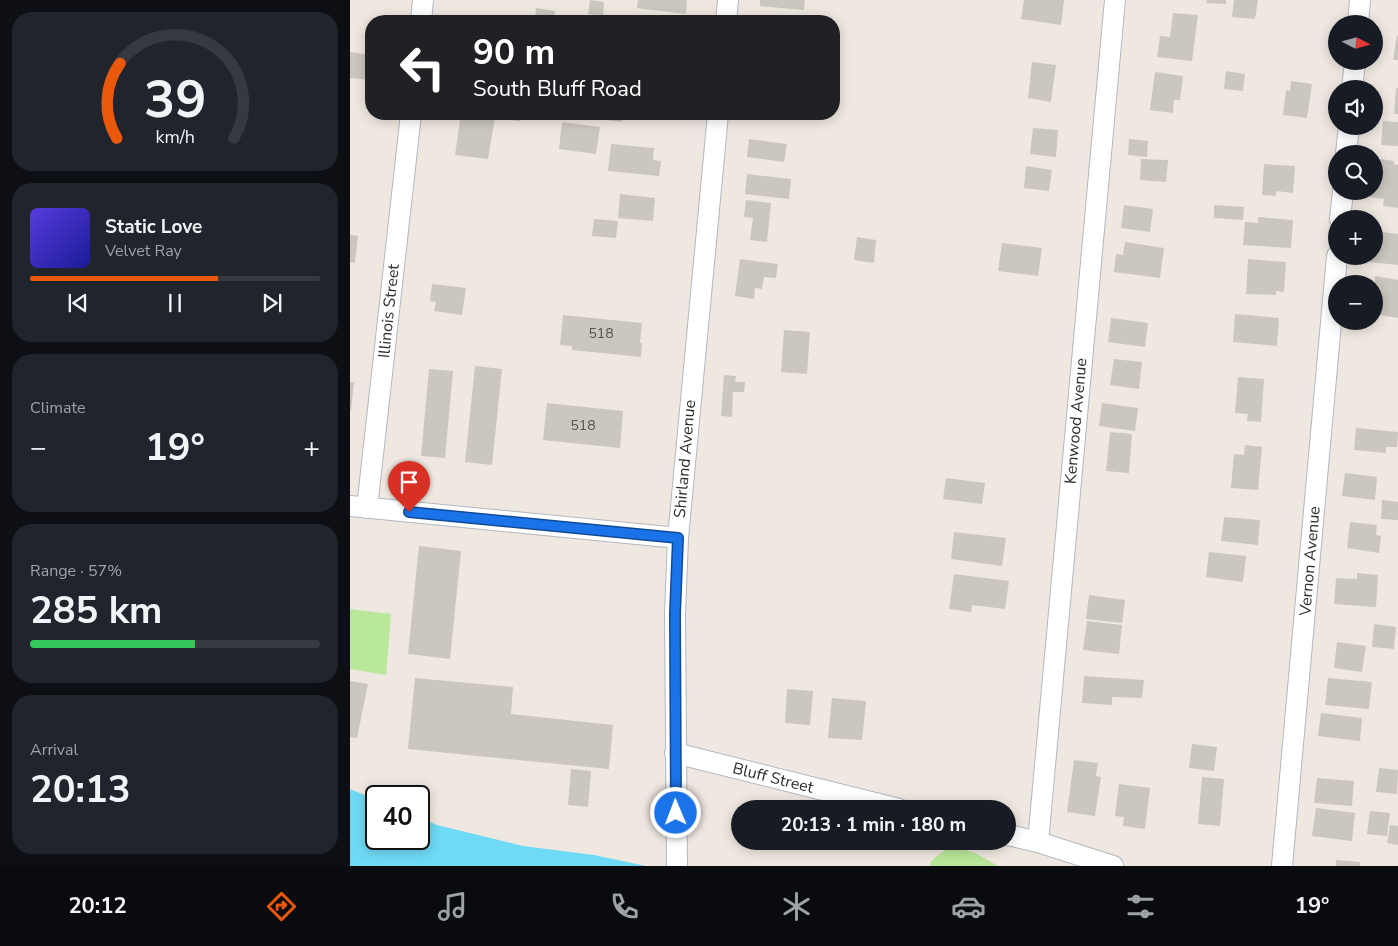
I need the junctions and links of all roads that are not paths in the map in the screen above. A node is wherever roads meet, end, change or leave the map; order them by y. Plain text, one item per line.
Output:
1 (424, 0) edge
2 (728, 0) edge
3 (1115, 0) edge
4 (1360, 0) edge
5 (422, 15) edge
6 (727, 15) edge
7 (1359, 15) edge
8 (410, 120) edge
9 (717, 120) edge
10 (1336, 265) edge
11 (359, 507) edge
12 (678, 538) junction
13 (675, 754) junction
14 (862, 800) edge
15 (1016, 837) edge
16 (1038, 842) junction
17 (677, 856) edge
18 (1113, 866) edge
19 (1282, 866) edge

1 - 5 street
2 - 6 street
3 - 16 street, Kenwood Avenue
4 - 7 street
8 - 11 street, Illinois Street
9 - 12 street, Shirland Avenue
10 - 19 street, Vernon Avenue
11 - 12 street
12 - 13 street, Shirland Avenue
13 - 14 street, Bluff Street
13 - 17 street, Shirland Avenue
15 - 16 street
16 - 18 street

